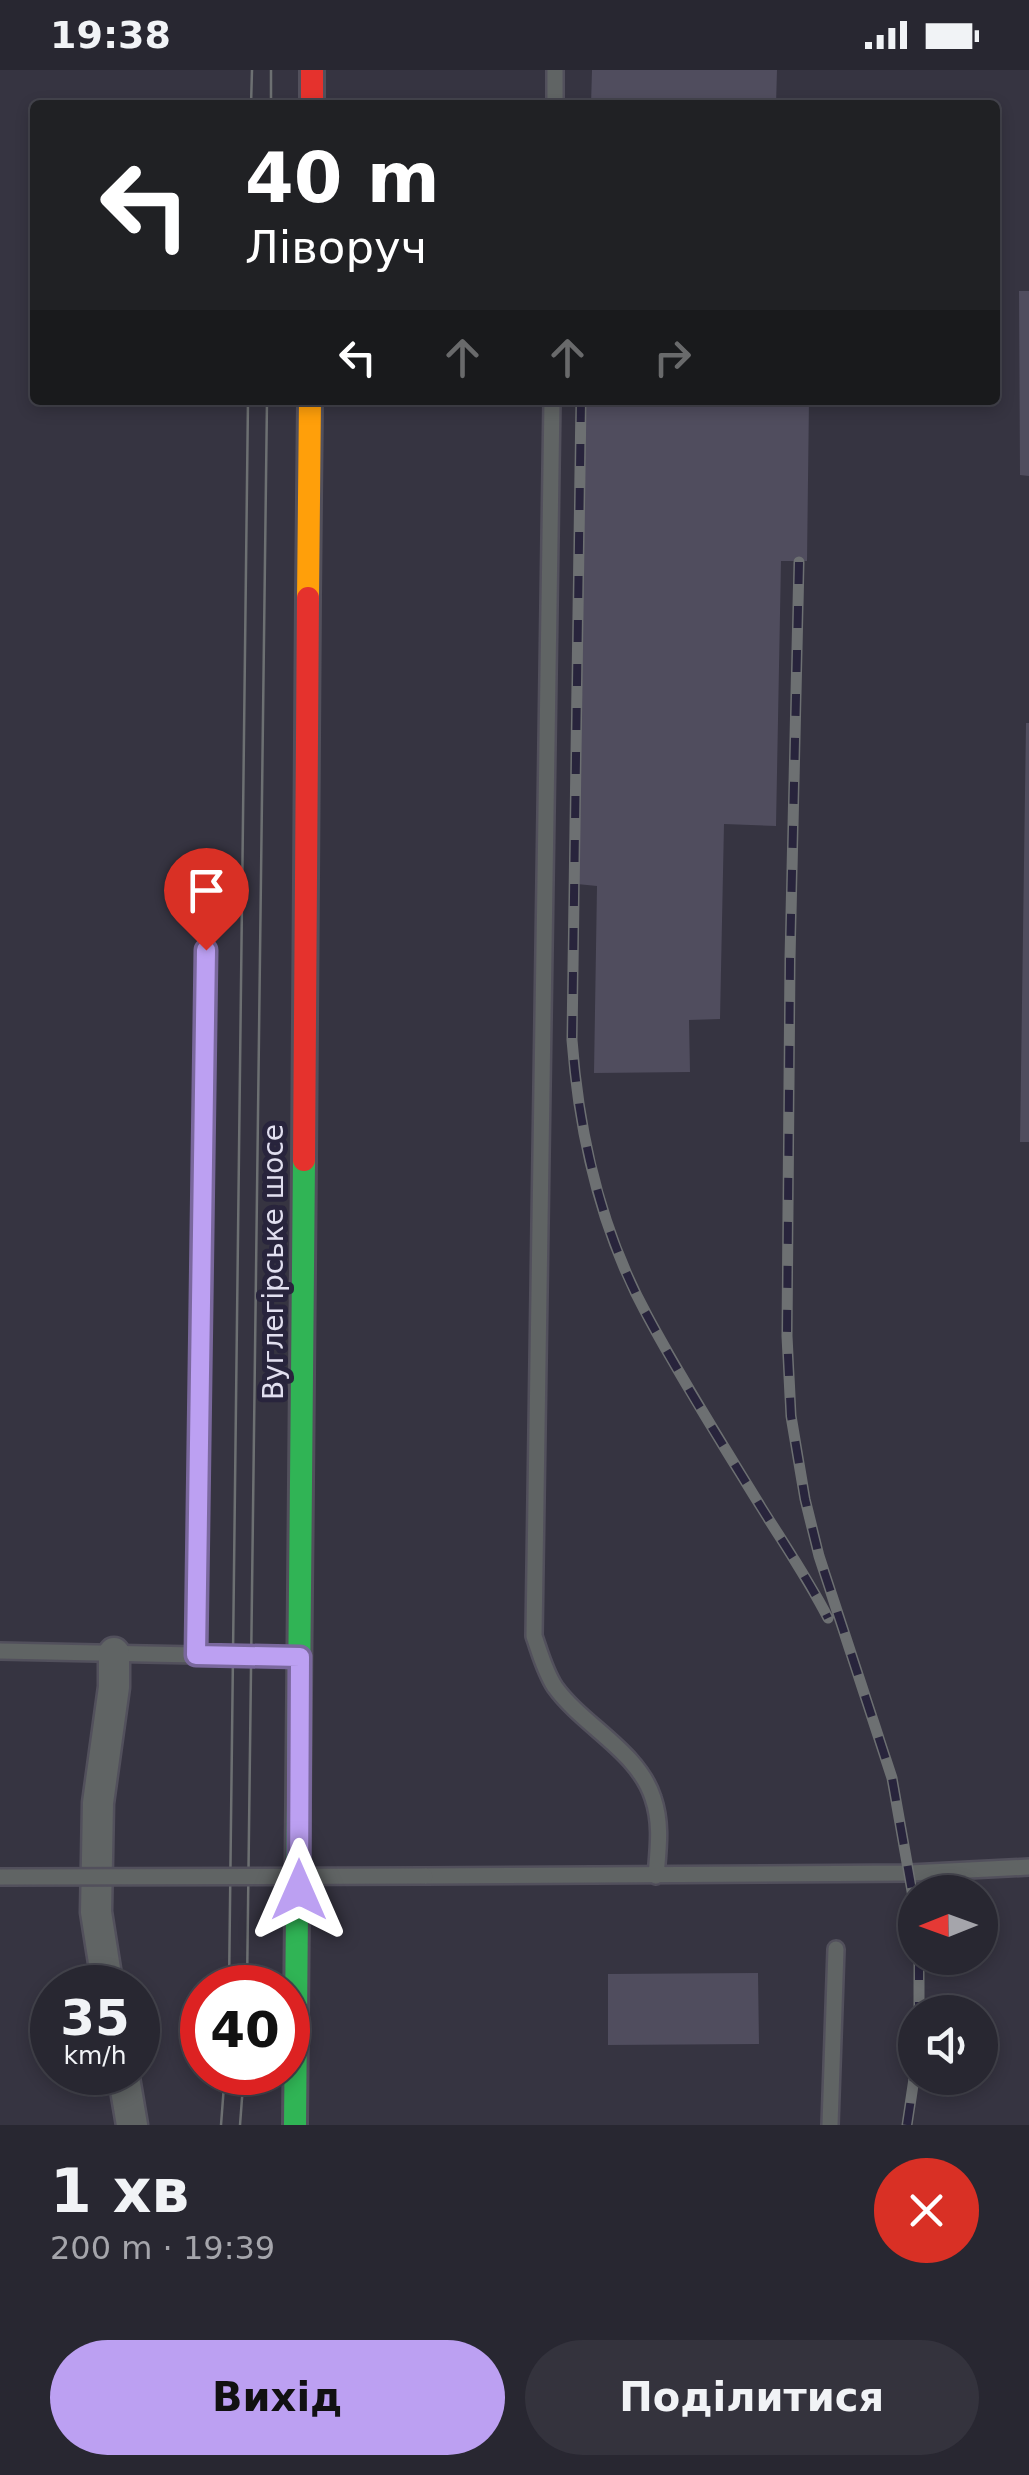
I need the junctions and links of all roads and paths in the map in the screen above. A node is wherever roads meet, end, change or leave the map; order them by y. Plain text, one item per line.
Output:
1 (312, 70) edge
2 (555, 70) edge
3 (312, 100) edge
4 (554, 100) edge
5 (310, 405) edge
6 (552, 405) edge
7 (206, 950) dead end
8 (0, 1651) edge
9 (114, 1654) junction
10 (196, 1655) junction
11 (300, 1657) junction
12 (1029, 1867) edge
13 (656, 1876) junction
14 (0, 1877) edge
15 (836, 1949) dead end
16 (104, 1965) edge
17 (127, 2095) edge
18 (132, 2125) edge
19 (295, 2125) edge
20 (830, 2125) edge

1 - 3 street
2 - 4 lane
5 - 11 street, Вуглегірське шосе
6 - 13 lane
7 - 10 lane
8 - 9 lane
9 - 10 lane
9 - 16 street
10 - 11 lane
11 - 19 street, Вуглегірське шосе
12 - 13 lane
13 - 14 lane, bridge
15 - 20 lane
17 - 18 street

